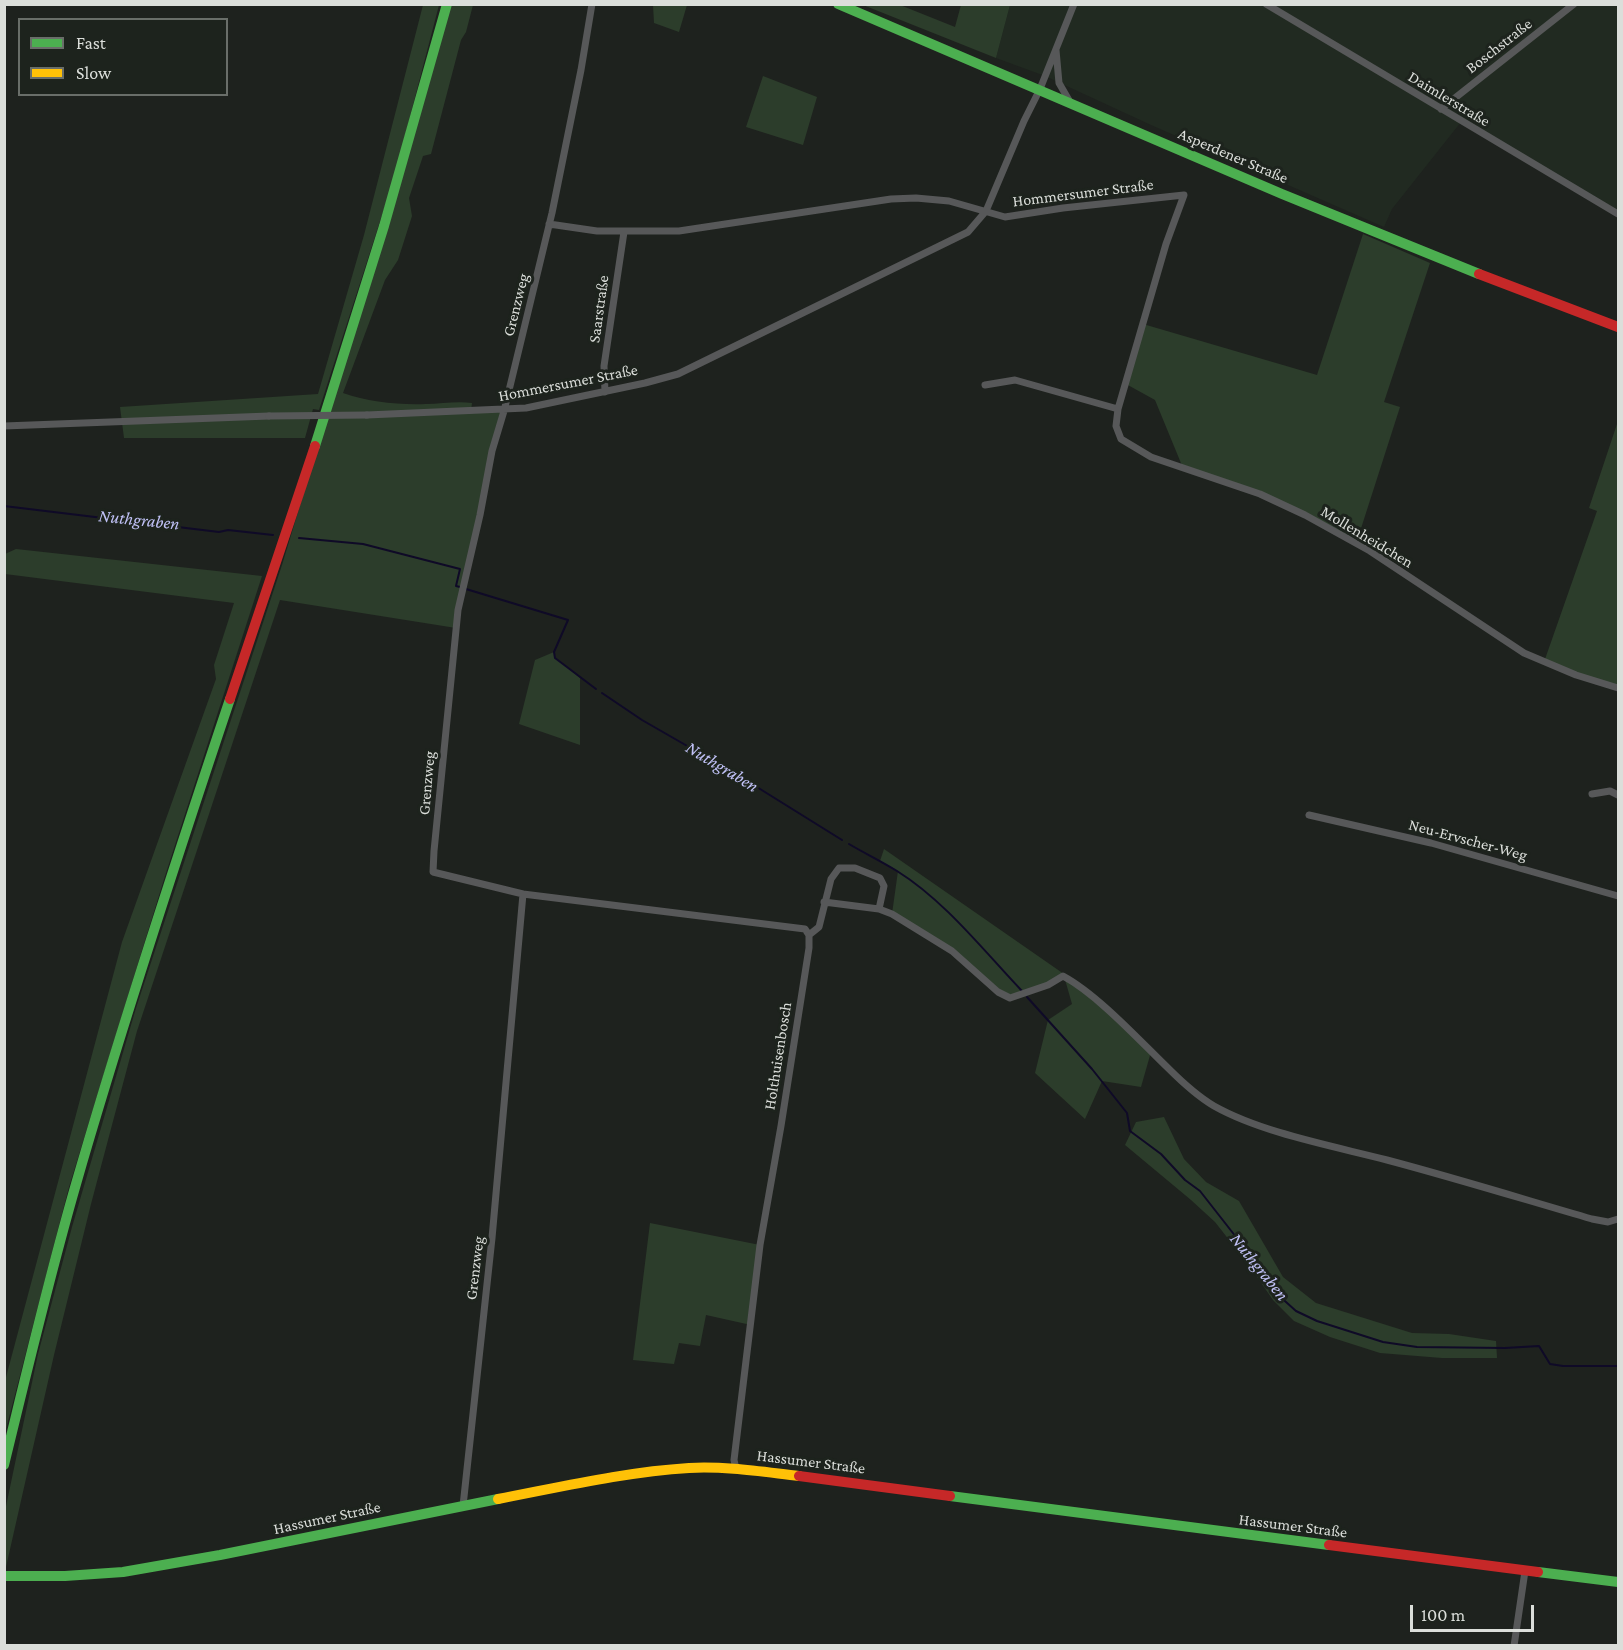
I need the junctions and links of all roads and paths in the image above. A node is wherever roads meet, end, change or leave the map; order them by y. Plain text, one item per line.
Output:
1 (447, 4) edge
2 (592, 4) edge
3 (838, 4) edge
4 (1074, 4) edge
5 (1266, 4) edge
6 (1574, 4) edge
7 (1056, 47) junction
8 (1040, 89) junction
9 (1070, 102) junction
10 (1441, 109) junction
11 (1184, 195) joint
12 (986, 211) junction
13 (1618, 214) edge
14 (549, 224) junction
15 (624, 232) junction
16 (1618, 327) edge
17 (985, 385) dead end
18 (605, 392) junction
19 (1118, 409) junction
20 (504, 411) junction
21 (4, 426) edge
22 (1618, 688) edge
23 (1592, 794) dead end
24 (1618, 795) edge
25 (1309, 815) dead end
26 (524, 894) junction
27 (1618, 896) edge
28 (824, 903) junction
29 (879, 909) junction
30 (809, 935) junction
31 (1618, 1219) edge
32 (4, 1465) edge
33 (736, 1469) junction
34 (463, 1506) junction
35 (1525, 1571) junction
36 (4, 1576) edge
37 (1618, 1582) edge
38 (1514, 1646) edge

1 - 32 main road
2 - 14 street, Grenzweg
3 - 8 main road, Asperdener Straße
4 - 7 street, Hommersumer Straße
5 - 10 street, Daimlerstraße
6 - 10 street, Boschstraße
7 - 8 street, Hommersumer Straße
7 - 9 street
8 - 9 main road, Asperdener Straße
8 - 12 street, Hommersumer Straße
9 - 16 main road, Asperdener Straße
10 - 13 street, Daimlerstraße
11 - 12 street, Hommersumer Straße
11 - 19 street, Mollenheidchen
12 - 15 street, Hommersumer Straße
12 - 18 street, Hommersumer Straße
14 - 15 street, Hommersumer Straße
14 - 20 street, Grenzweg
15 - 18 street, Saarstraße
17 - 19 street
18 - 20 street, Hommersumer Straße
19 - 22 street, Mollenheidchen
20 - 21 street, Hommersumer Straße, bridge
20 - 26 street, Grenzweg
23 - 24 street
25 - 27 street, Neu-Ervscher-Weg
26 - 30 street
26 - 34 street, Grenzweg
28 - 29 street
28 - 29 street
28 - 30 street
29 - 31 street
30 - 33 street, Holthuisenbosch
33 - 34 main road, Hassumer Straße
33 - 35 main road, Hassumer Straße
34 - 36 main road, Hassumer Straße
35 - 37 main road, Hassumer Straße
35 - 38 street

